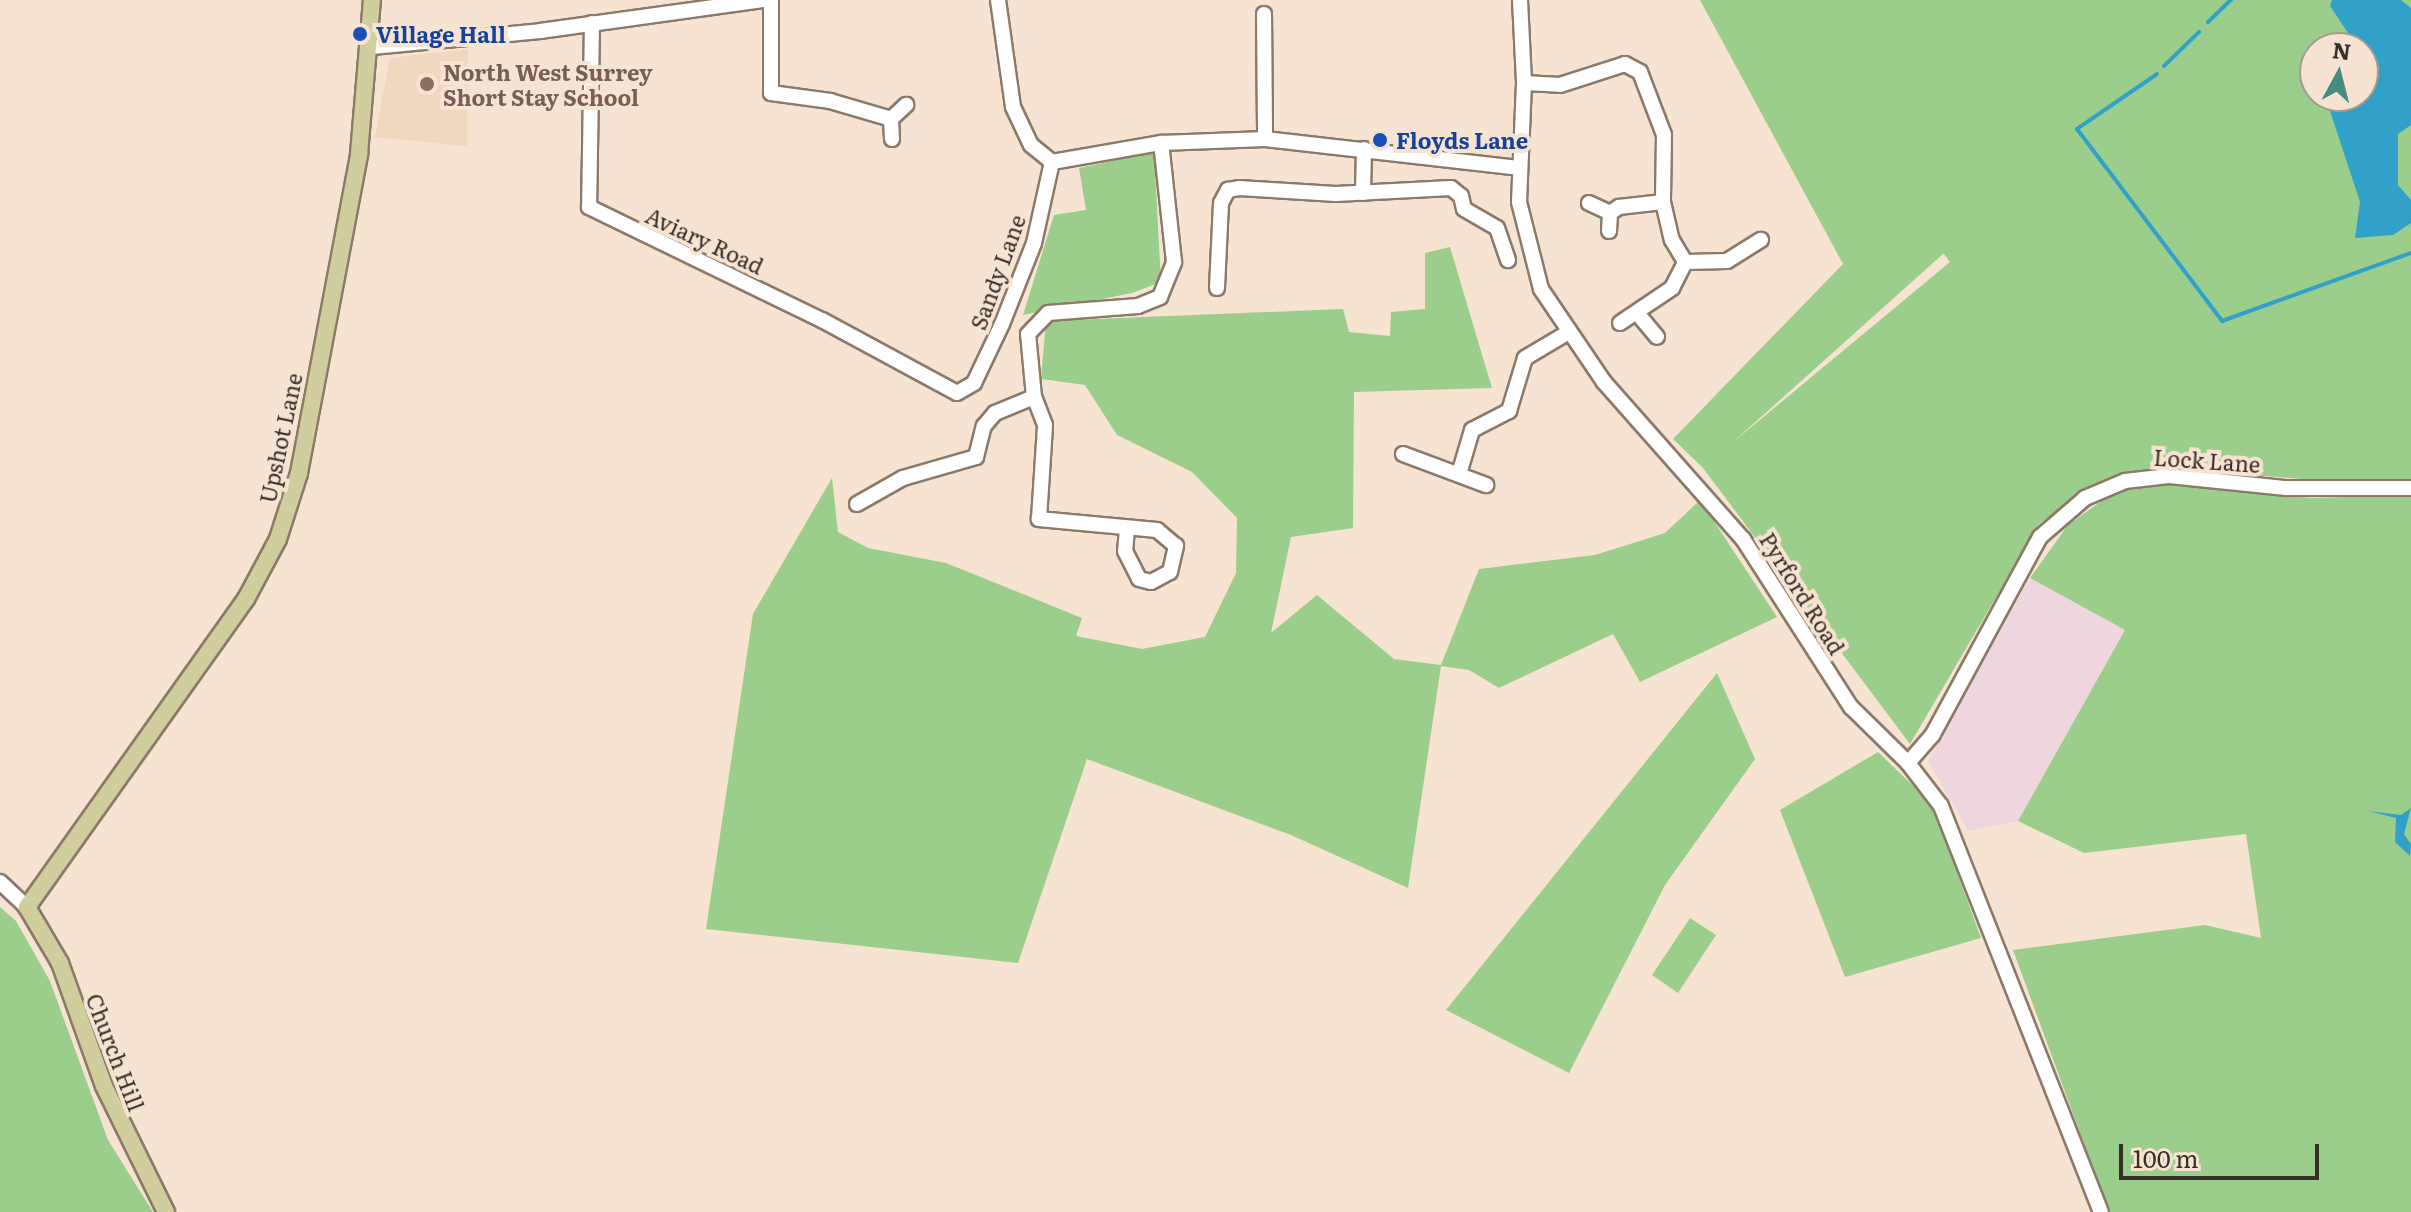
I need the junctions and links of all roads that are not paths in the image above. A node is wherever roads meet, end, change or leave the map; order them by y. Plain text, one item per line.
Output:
1 (372, 0) edge
2 (763, 0) edge
3 (771, 0) edge
4 (998, 0) edge
5 (1520, 0) edge
6 (1264, 14) dead end
7 (592, 23) junction
8 (372, 47) junction
9 (1524, 83) junction
10 (906, 105) dead end
11 (891, 119) junction
12 (892, 139) dead end
13 (1265, 139) junction
14 (1161, 143) junction
15 (1364, 149) junction
16 (1052, 162) junction
17 (1518, 168) junction
18 (1363, 193) junction
19 (1663, 202) junction
20 (1589, 203) dead end
21 (1610, 213) junction
22 (1609, 231) dead end
23 (1756, 249) dead end
24 (1508, 260) dead end
25 (1685, 262) junction
26 (1217, 288) dead end
27 (1637, 313) junction
28 (1620, 323) dead end
29 (1567, 333) junction
30 (1657, 337) dead end
31 (966, 391) joint
32 (1034, 397) junction
33 (1403, 454) dead end
34 (1459, 474) junction
35 (1486, 485) dead end
36 (2411, 488) edge
37 (857, 504) dead end
38 (1127, 529) dead end
39 (1908, 763) junction
40 (0, 882) edge
41 (27, 907) junction
42 (166, 1212) edge
43 (2101, 1212) edge

1 - 8 main road, Upshot Lane
2 - 7 street
3 - 11 street
4 - 16 street
5 - 9 street, Pyrford Road
6 - 13 street
7 - 8 street
7 - 31 street, Aviary Road
8 - 41 main road, Upshot Lane
9 - 17 street, Pyrford Road
9 - 19 street
10 - 11 street
11 - 12 street
13 - 14 street
13 - 15 street
14 - 16 street
14 - 32 street
15 - 17 street
15 - 18 street
16 - 31 street, Sandy Lane
17 - 29 street, Pyrford Road
18 - 24 street
18 - 26 street
19 - 21 street
19 - 25 street
20 - 21 street
21 - 22 street
23 - 25 street
25 - 27 street
27 - 28 street
27 - 30 street
29 - 34 street
29 - 39 street, Pyrford Road
32 - 37 street
32 - 38 street
33 - 34 street
34 - 35 street
36 - 39 street, Lock Lane
39 - 43 street, Pyrford Road
40 - 41 street
41 - 42 main road, Church Hill

